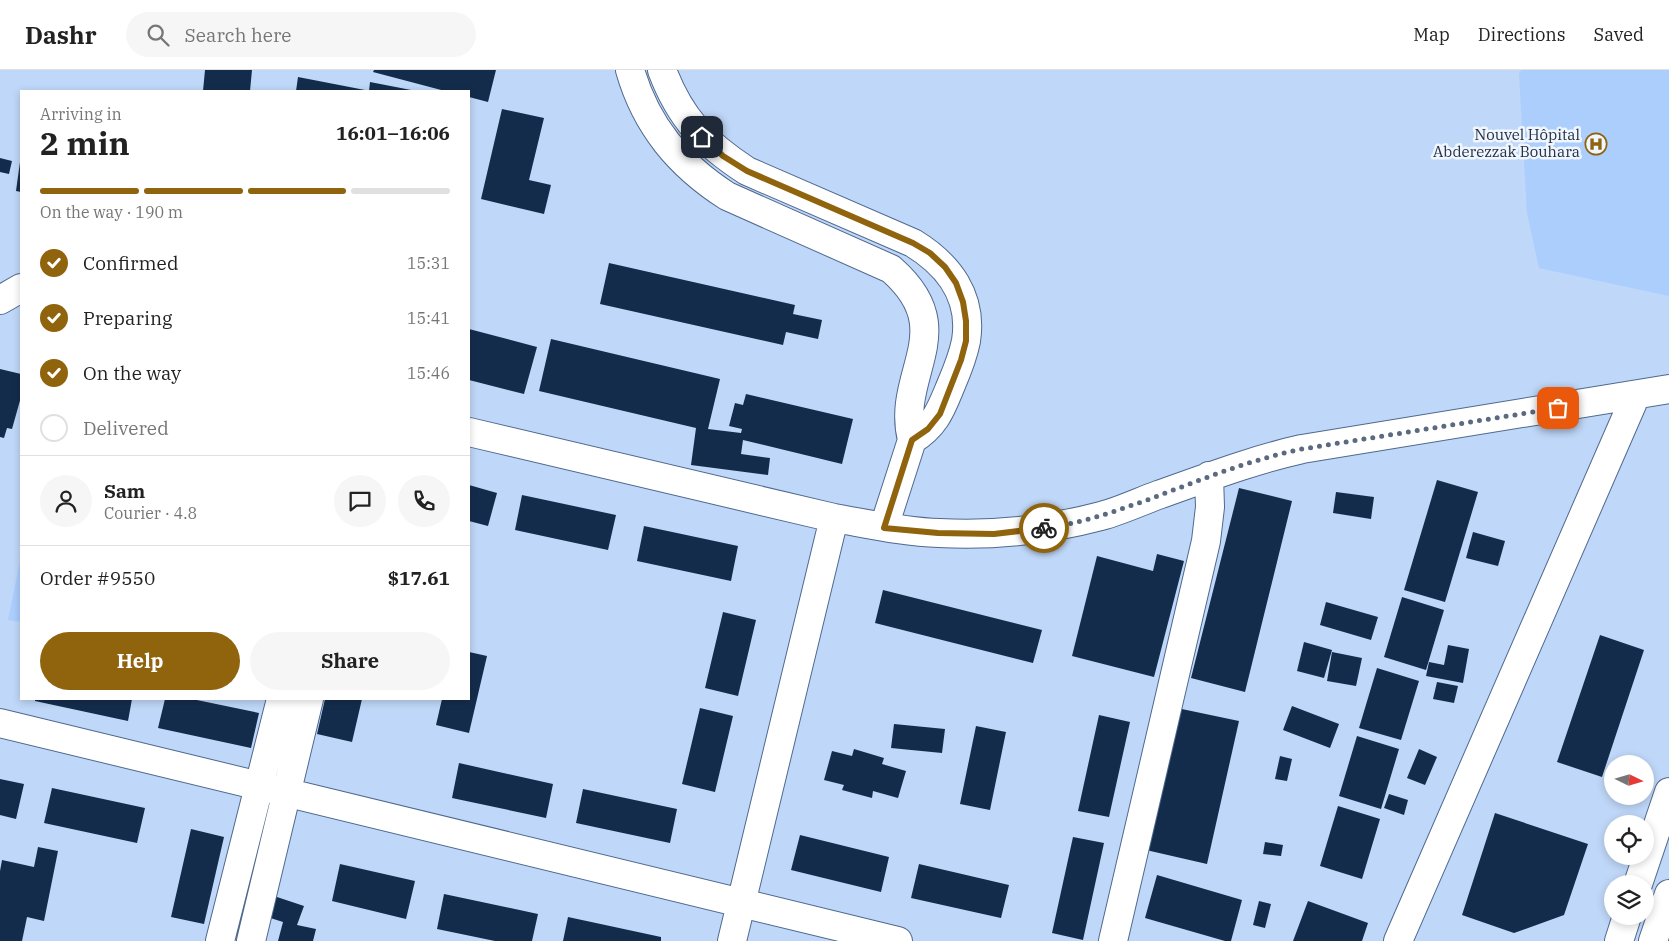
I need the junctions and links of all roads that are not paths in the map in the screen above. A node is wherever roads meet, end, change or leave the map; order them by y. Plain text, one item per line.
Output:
1 (630, 70) edge
2 (662, 70) edge
3 (20, 289) edge
4 (0, 300) edge
5 (0, 304) edge
6 (20, 310) edge
7 (1669, 390) edge
8 (1636, 395) junction
9 (470, 432) edge
10 (912, 440) junction
11 (1209, 476) junction
12 (834, 518) junction
13 (884, 528) junction
14 (282, 700) edge
15 (309, 700) edge
16 (0, 723) edge
17 (260, 786) junction
18 (1669, 792) edge
19 (287, 793) junction
20 (1641, 875) edge
21 (1668, 900) edge
22 (741, 903) junction
23 (1624, 925) edge
24 (220, 941) edge
25 (251, 941) edge
26 (732, 941) edge
27 (898, 941) edge
28 (1113, 941) edge
29 (1398, 941) edge
30 (1619, 941) edge
31 (1653, 941) edge

1 - 10 street
2 - 10 street
3 - 4 street
5 - 6 street
7 - 8 street
8 - 11 street
8 - 29 street
9 - 12 street
10 - 13 street
11 - 13 street
11 - 28 street
12 - 13 street
12 - 22 street
14 - 17 street
15 - 19 street
16 - 17 street
17 - 19 street
17 - 24 street
18 - 20 street
19 - 22 street
19 - 25 street
21 - 31 street
22 - 26 street
22 - 27 street
23 - 30 street

